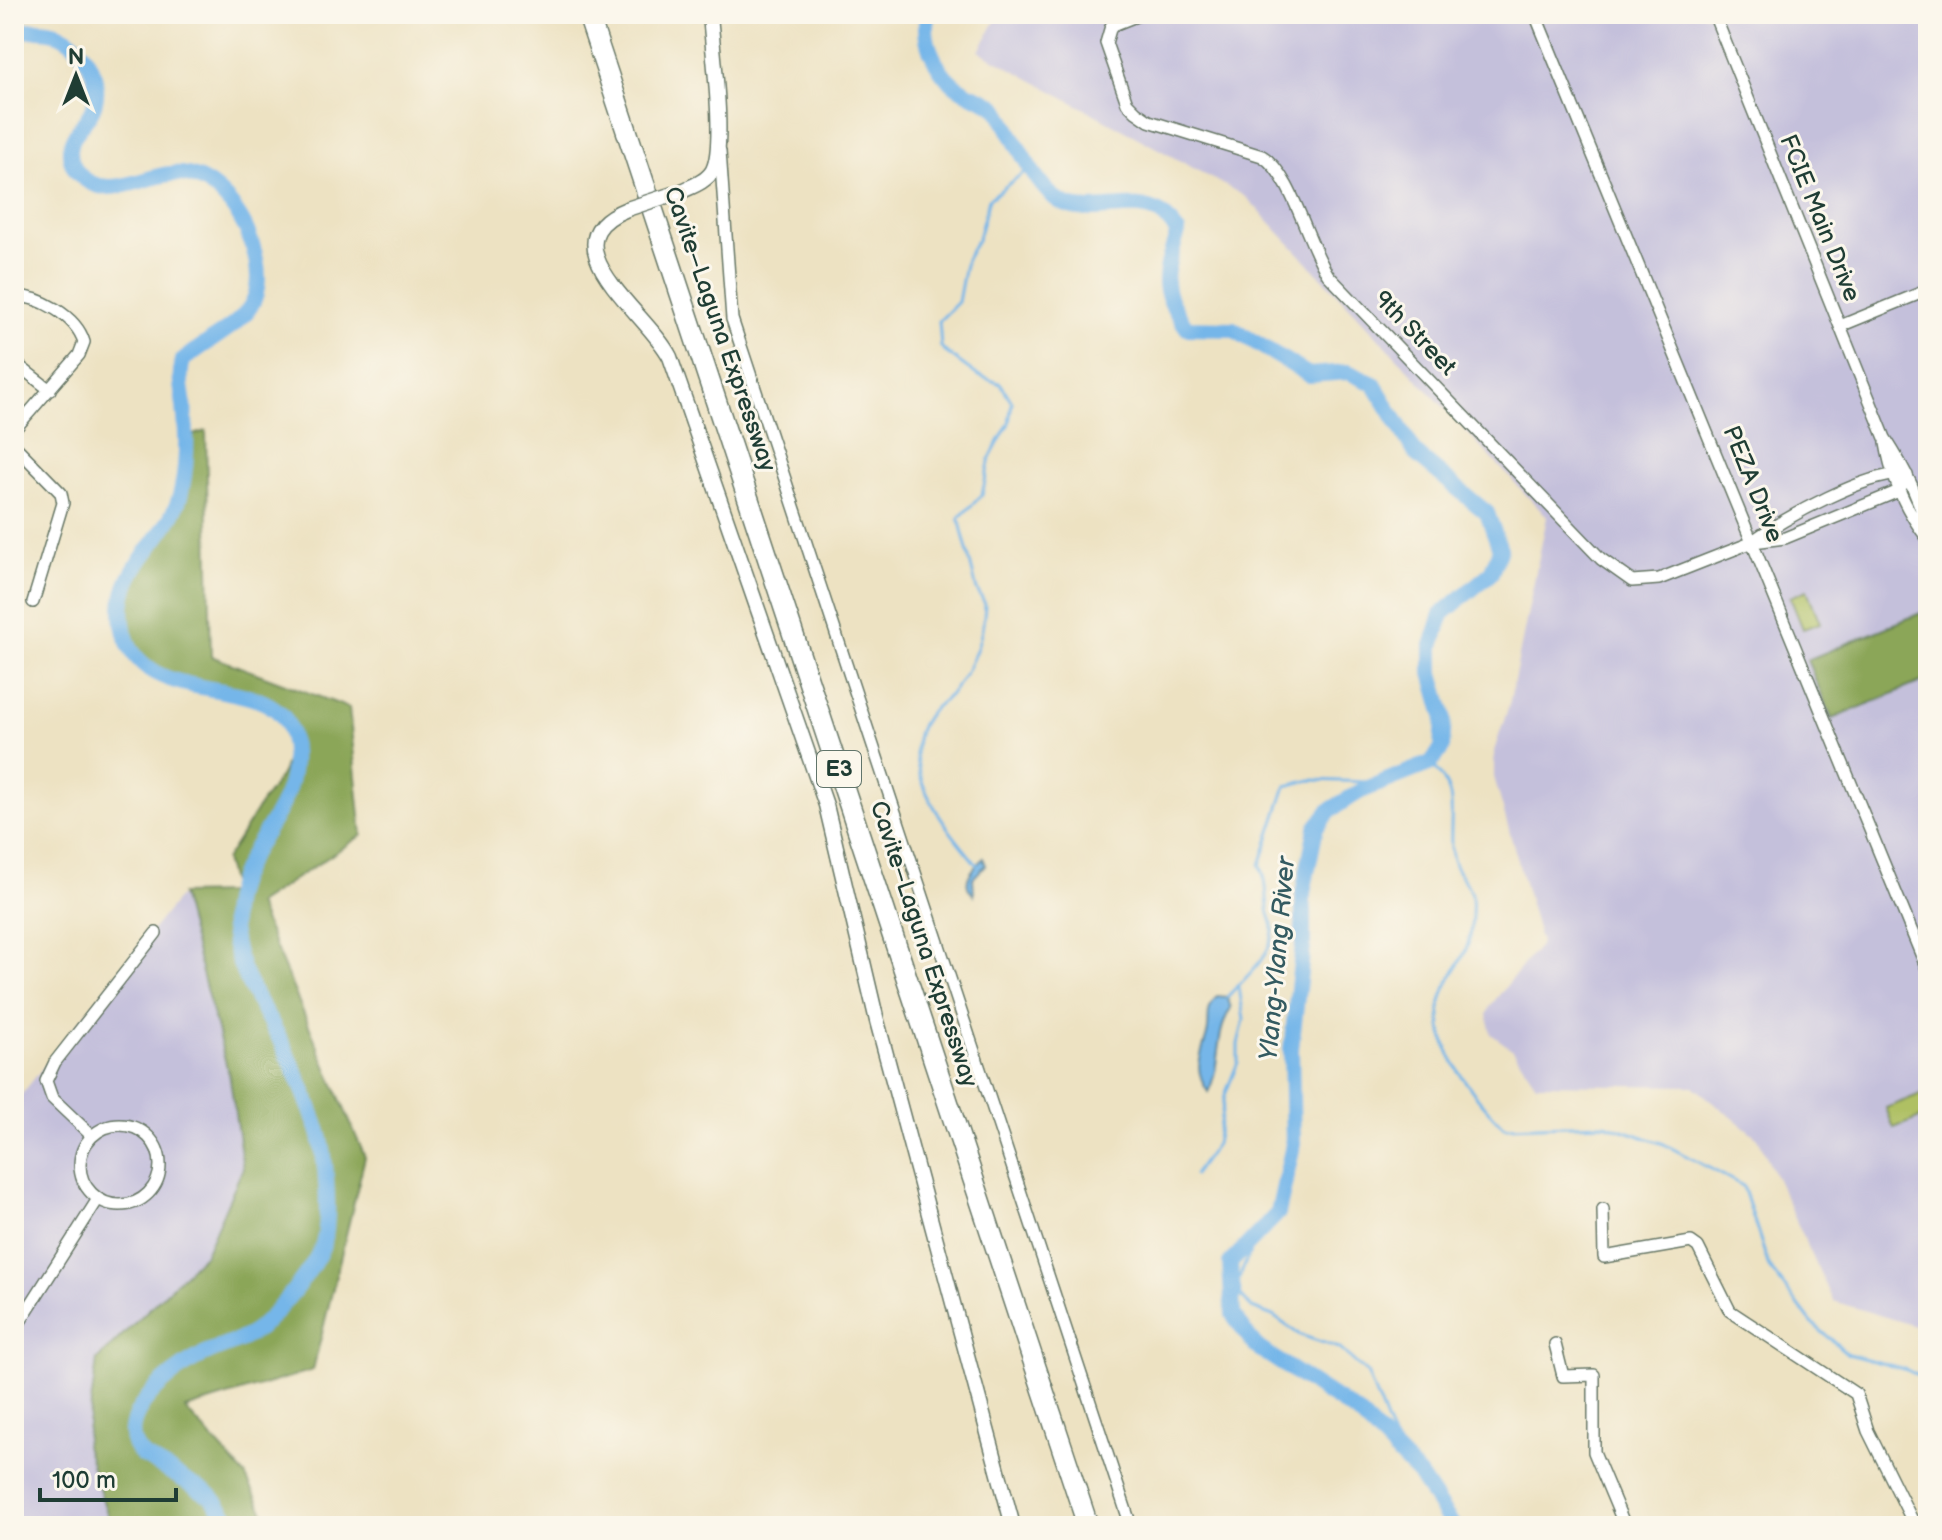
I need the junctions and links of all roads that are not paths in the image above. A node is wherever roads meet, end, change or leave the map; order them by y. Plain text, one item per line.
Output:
1 (588, 14) edge
2 (602, 14) edge
3 (710, 14) edge
4 (1141, 14) edge
5 (1535, 14) edge
6 (1714, 14) edge
7 (717, 118) junction
8 (1928, 290) edge
9 (14, 296) edge
10 (1840, 326) junction
11 (14, 362) edge
12 (50, 390) junction
13 (14, 430) edge
14 (1885, 438) junction
15 (14, 445) edge
16 (1891, 472) junction
17 (1907, 475) junction
18 (1899, 491) junction
19 (1928, 538) edge
20 (1753, 542) junction
21 (33, 602) dead end
22 (156, 933) dead end
23 (1928, 971) edge
24 (92, 1136) junction
25 (98, 1199) junction
26 (1603, 1209) dead end
27 (14, 1331) edge
28 (1555, 1344) dead end
29 (14, 1521) edge
30 (21, 1526) edge
31 (1013, 1526) edge
32 (1088, 1526) edge
33 (1102, 1526) edge
34 (1131, 1526) edge
35 (1625, 1526) edge
36 (1915, 1526) edge

1 - 32 highway, Cavite–Laguna Expressway / E3
2 - 33 highway, Cavite–Laguna Expressway / E3
3 - 7 street
4 - 20 street, 9th Street
5 - 20 street, PEZA Drive
6 - 10 street, FCIE Main Drive
7 - 31 street, bridge
7 - 34 street
8 - 10 street
9 - 12 street
10 - 14 street, FCIE Main Drive
11 - 12 street
12 - 13 street
14 - 16 street, FCIE Main Drive
14 - 17 street, FCIE Main Drive
15 - 21 street
16 - 17 street
16 - 18 street, FCIE Main Drive
16 - 20 street, 9th Street
17 - 18 street
17 - 19 street, FCIE Main Drive
18 - 19 street, FCIE Main Drive
18 - 20 street, 9th Street
20 - 23 street, PEZA Drive
22 - 24 street
24 - 25 street
24 - 25 street
25 - 27 street
26 - 36 street
28 - 35 street
29 - 30 street

